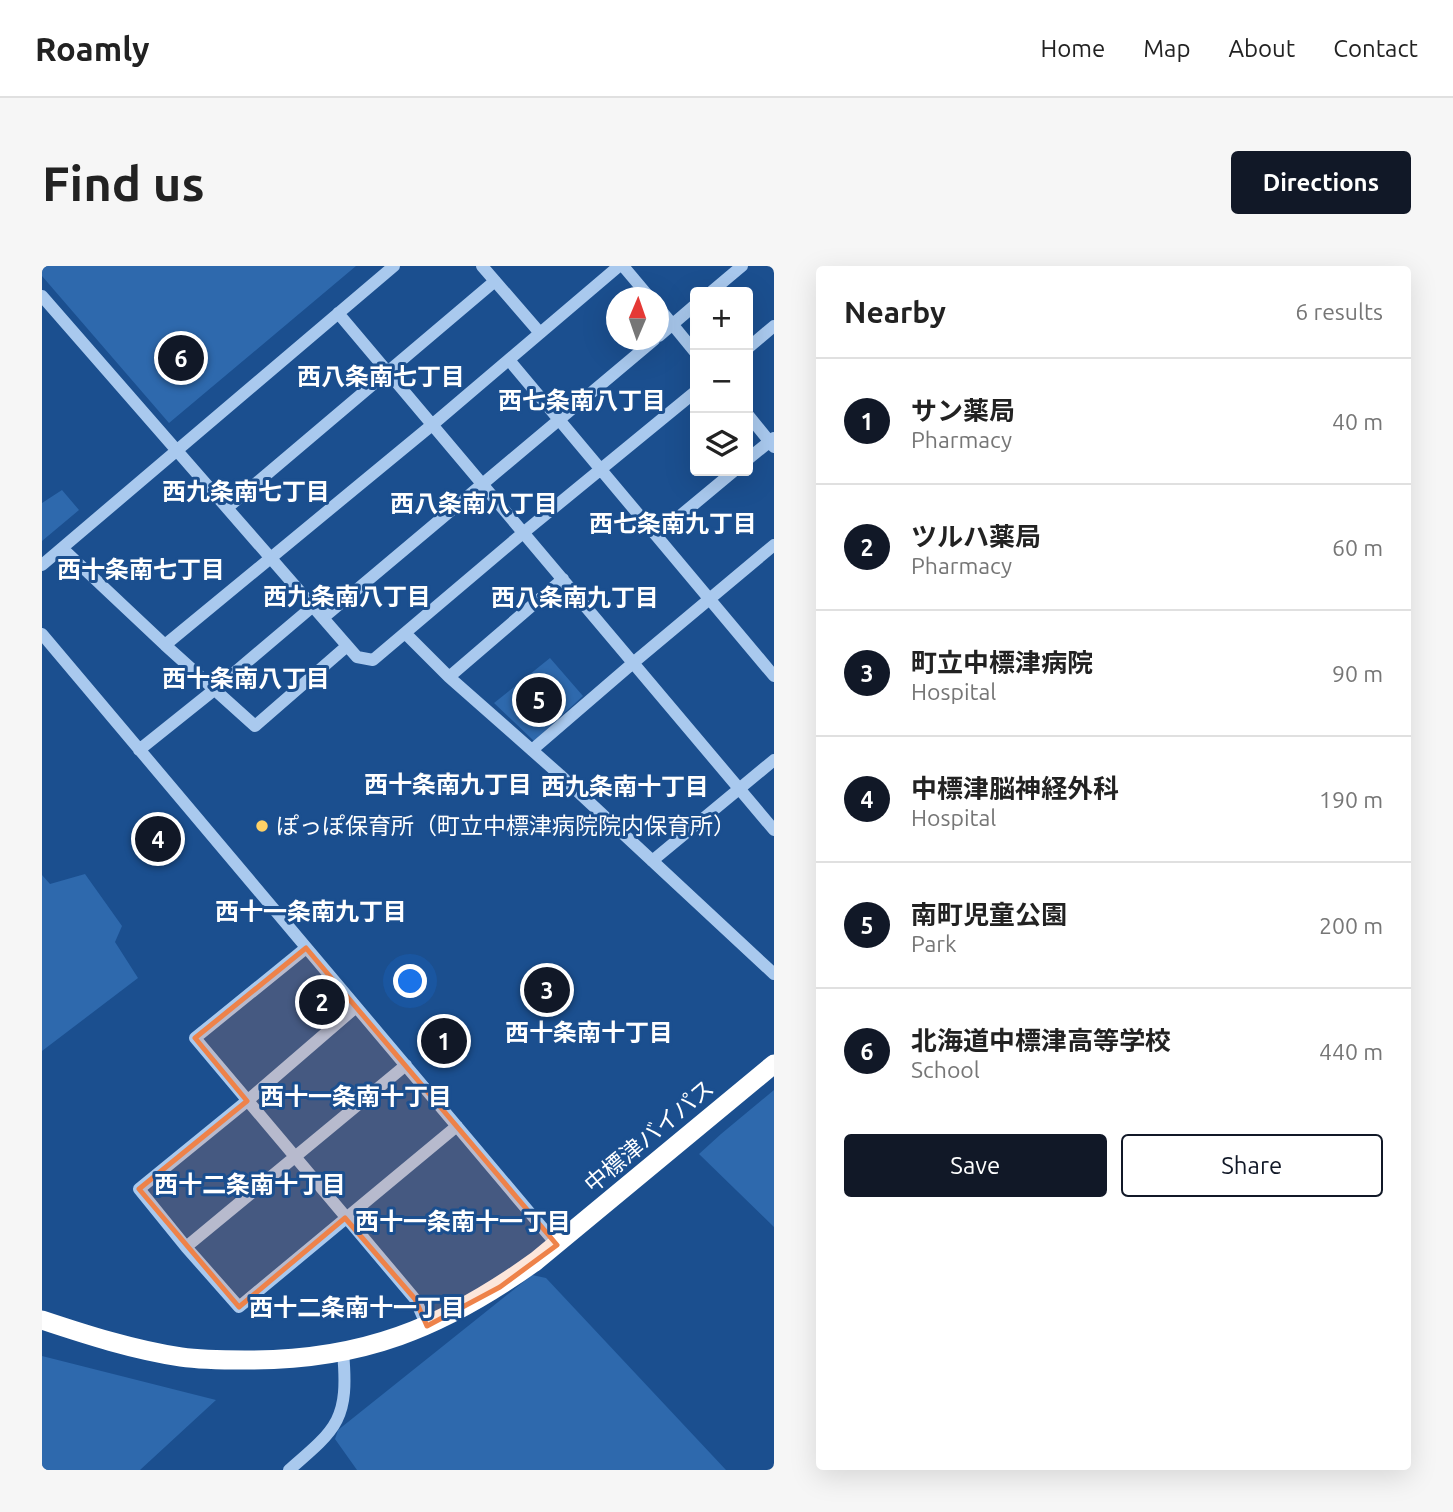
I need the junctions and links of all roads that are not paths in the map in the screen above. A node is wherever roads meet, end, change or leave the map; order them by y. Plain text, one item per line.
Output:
1 (394, 266) edge
2 (482, 266) edge
3 (621, 266) edge
4 (742, 266) edge
5 (495, 281) junction
6 (640, 287) edge
7 (717, 287) edge
8 (42, 296) edge
9 (690, 309) edge
10 (338, 313) junction
11 (669, 320) edge
12 (672, 324) junction
13 (774, 326) edge
14 (669, 327) edge
15 (540, 333) junction
16 (753, 344) edge
17 (642, 350) edge
18 (693, 350) edge
19 (509, 360) junction
20 (388, 372) junction
21 (690, 396) edge
22 (559, 419) junction
23 (753, 420) edge
24 (432, 425) junction
25 (773, 442) edge
26 (176, 450) junction
27 (753, 456) edge
28 (601, 470) junction
29 (728, 476) edge
30 (482, 484) junction
31 (227, 508) junction
32 (523, 533) junction
33 (657, 535) junction
34 (774, 545) edge
35 (62, 548) junction
36 (270, 558) junction
37 (42, 565) edge
38 (563, 579) junction
39 (711, 599) junction
40 (312, 607) junction
41 (323, 618) junction
42 (42, 634) edge
43 (406, 634) junction
44 (165, 645) junction
45 (347, 646) junction
46 (633, 663) junction
47 (772, 668) edge
48 (449, 677) junction
49 (214, 690) junction
50 (139, 750) junction
51 (532, 750) junction
52 (774, 760) edge
53 (740, 789) junction
54 (774, 830) edge
55 (652, 861) junction
56 (306, 948) junction
57 (774, 974) edge
58 (356, 1007) junction
59 (774, 1064) edge
60 (406, 1065) junction
61 (247, 1101) junction
62 (457, 1126) junction
63 (295, 1157) junction
64 (345, 1218) junction
65 (557, 1245) junction
66 (186, 1247) junction
67 (42, 1320) edge
68 (427, 1326) junction
69 (343, 1352) junction
70 (289, 1470) edge

1 - 10 street
2 - 5 street
3 - 6 street
3 - 15 street
4 - 7 street
5 - 15 street
5 - 20 street
8 - 26 street
9 - 12 street
10 - 20 street
10 - 26 street
11 - 12 street
12 - 14 street
12 - 18 street
13 - 16 street
15 - 19 street
17 - 22 street
19 - 22 street
19 - 24 street
20 - 24 street
20 - 31 street
21 - 28 street
22 - 28 street
22 - 30 street
23 - 25 street
24 - 30 street
24 - 36 street
25 - 27 street
26 - 31 street
26 - 35 street
28 - 32 street
28 - 33 street
29 - 33 street
30 - 32 street
30 - 41 street
31 - 36 street
32 - 38 street
32 - 43 street
33 - 39 street
34 - 39 street
35 - 37 street
35 - 44 street
36 - 40 street
36 - 44 street
38 - 46 street
38 - 48 street
39 - 46 street
39 - 47 street
40 - 41 street
40 - 49 street
41 - 45 street
42 - 50 street
43 - 45 street
43 - 48 street
44 - 49 street
45 - 49 street
46 - 51 street
46 - 53 street
48 - 51 street
49 - 50 street
50 - 56 street
51 - 55 street
52 - 53 street
53 - 54 street
53 - 55 street
55 - 57 street
56 - 58 street
56 - 61 street
58 - 60 street
58 - 61 street
59 - 65 highway, 中標津バイパス
60 - 62 street
60 - 63 street
61 - 63 street
61 - 66 street
62 - 64 street
62 - 65 street
63 - 64 street
63 - 66 street
64 - 66 street
64 - 68 street
65 - 68 highway, 中標津バイパス
67 - 69 highway, 中標津バイパス
68 - 69 highway, 中標津バイパス
69 - 70 street

